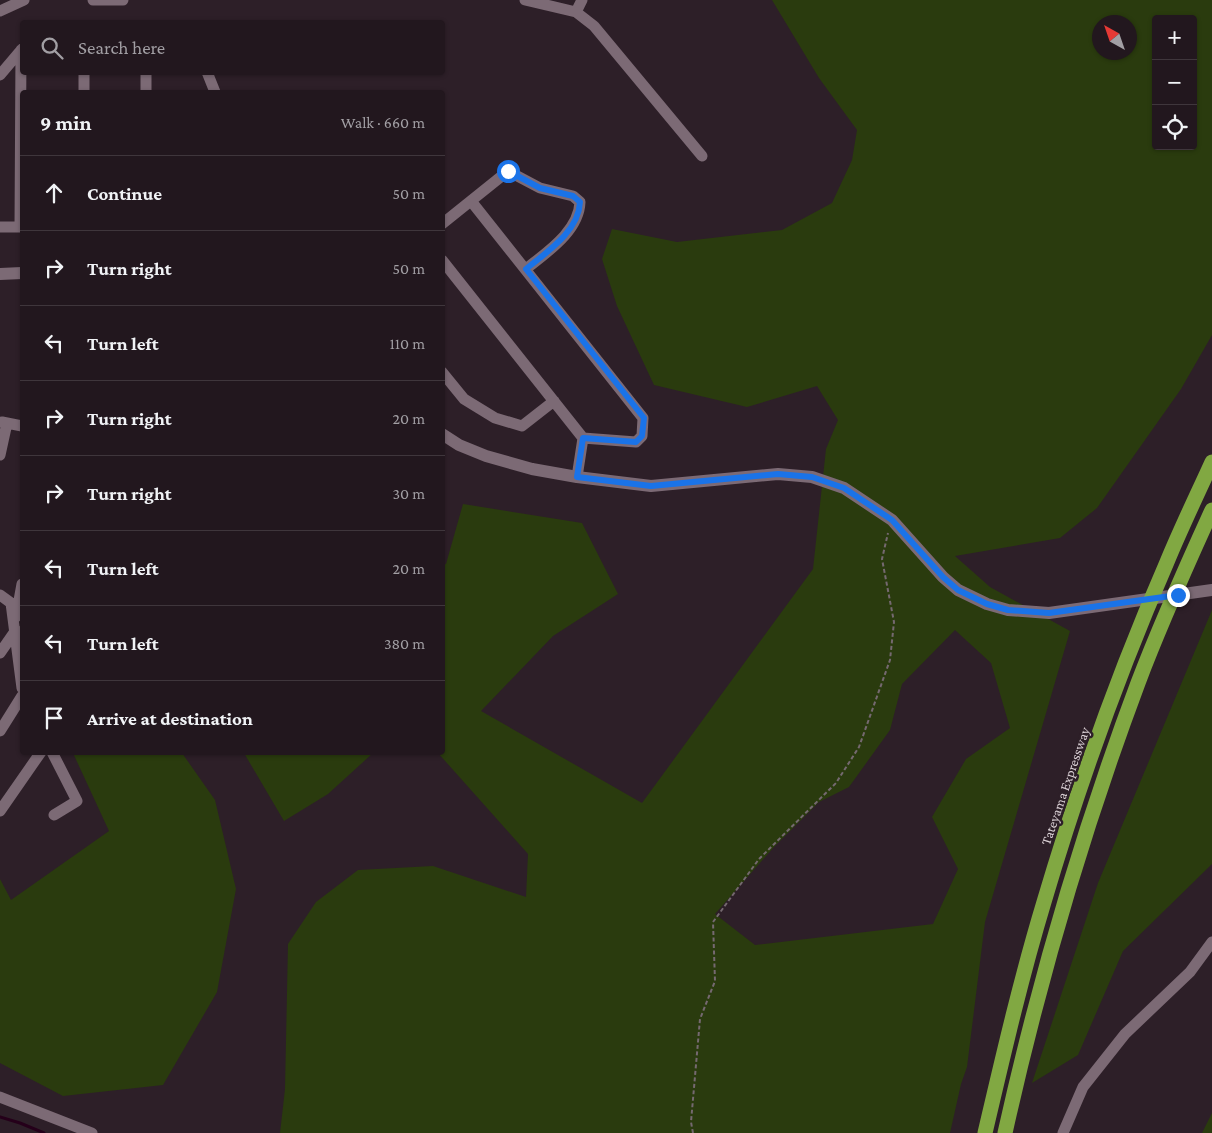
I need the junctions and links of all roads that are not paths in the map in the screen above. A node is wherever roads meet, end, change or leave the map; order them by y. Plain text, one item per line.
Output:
1 (24, 0) edge
2 (93, 0) edge
3 (123, 0) edge
4 (525, 0) edge
5 (582, 0) edge
6 (0, 11) edge
7 (576, 12) junction
8 (20, 51) edge
9 (0, 74) edge
10 (22, 75) edge
11 (84, 75) edge
12 (146, 75) edge
13 (208, 75) edge
14 (22, 90) edge
15 (84, 90) edge
16 (146, 90) edge
17 (214, 90) edge
18 (702, 156) dead end
19 (472, 201) junction
20 (445, 222) edge
21 (0, 227) edge
22 (20, 227) edge
23 (445, 267) edge
24 (526, 269) junction
25 (20, 273) edge
26 (0, 274) edge
27 (445, 376) edge
28 (554, 401) junction
29 (4, 422) edge
30 (20, 426) edge
31 (445, 436) edge
32 (583, 438) junction
33 (0, 455) edge
34 (1212, 462) edge
35 (577, 477) junction
36 (1212, 510) edge
37 (1212, 590) edge
38 (0, 595) edge
39 (20, 596) edge
40 (15, 627) junction
41 (0, 653) edge
42 (20, 671) edge
43 (20, 699) edge
44 (0, 731) edge
45 (39, 755) edge
46 (53, 755) edge
47 (0, 811) edge
48 (54, 815) dead end
49 (1212, 942) edge
50 (0, 1097) edge
51 (92, 1133) edge
52 (985, 1133) edge
53 (1005, 1133) edge
54 (1063, 1133) edge

1 - 6 street
2 - 3 street
4 - 7 street
5 - 7 street
7 - 18 street
8 - 9 street
10 - 14 street
11 - 15 street
12 - 16 street
13 - 17 street
19 - 20 street
19 - 24 street
19 - 24 street
21 - 22 street
23 - 28 street
24 - 32 street
25 - 26 street
27 - 28 street
28 - 32 street
29 - 30 street
29 - 33 street
31 - 35 street
32 - 35 street
34 - 52 highway, Tateyama Expressway
35 - 37 street
36 - 53 highway
38 - 40 street
39 - 40 street
40 - 41 street
40 - 42 street
43 - 44 street
45 - 47 street
46 - 48 street
49 - 54 street
50 - 51 street

